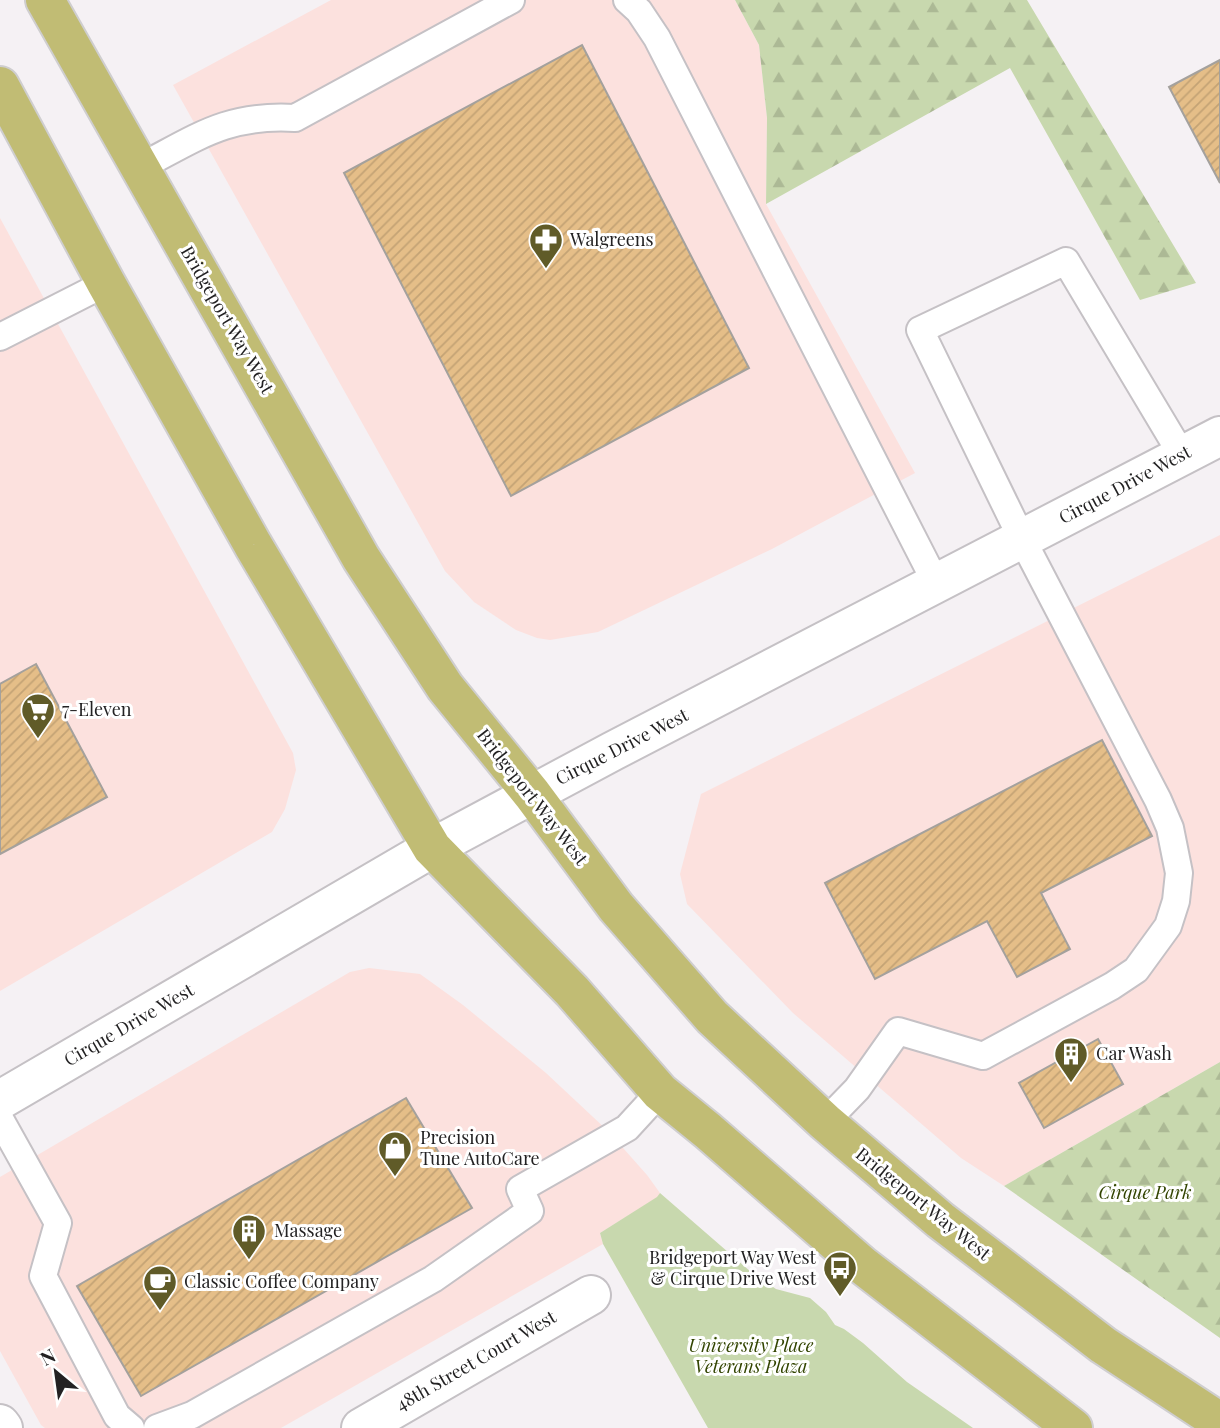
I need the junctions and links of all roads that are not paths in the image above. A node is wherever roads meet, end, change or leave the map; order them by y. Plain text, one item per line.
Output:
1 (45, 0) edge
2 (511, 0) edge
3 (627, 0) edge
4 (0, 86) edge
5 (140, 167) junction
6 (106, 283) junction
7 (0, 337) edge
8 (1220, 436) edge
9 (1182, 455) junction
10 (1023, 538) junction
11 (936, 583) junction
12 (532, 794) junction
13 (432, 848) junction
14 (660, 1092) junction
15 (0, 1100) edge
16 (0, 1119) edge
17 (825, 1122) junction
18 (592, 1295) dead end
19 (1220, 1422) edge
20 (0, 1423) edge
21 (3, 1428) edge
22 (131, 1428) edge
23 (157, 1428) edge
24 (361, 1428) edge
25 (1073, 1428) edge

1 - 5 main road, Bridgeport Way West
2 - 5 lane
3 - 11 lane
4 - 6 main road
5 - 12 main road, Bridgeport Way West
6 - 7 lane
6 - 13 main road
8 - 9 main road, Cirque Drive West
9 - 10 main road, Cirque Drive West
9 - 10 lane
10 - 11 main road, Cirque Drive West
10 - 17 lane
11 - 12 main road, Cirque Drive West
12 - 13 main road, Cirque Drive West
12 - 17 main road, Bridgeport Way West
13 - 14 main road
13 - 15 main road, Cirque Drive West
14 - 23 lane
14 - 25 main road
16 - 22 lane
17 - 19 main road, Bridgeport Way West
18 - 24 main road, 48th Street Court West
20 - 21 main road

